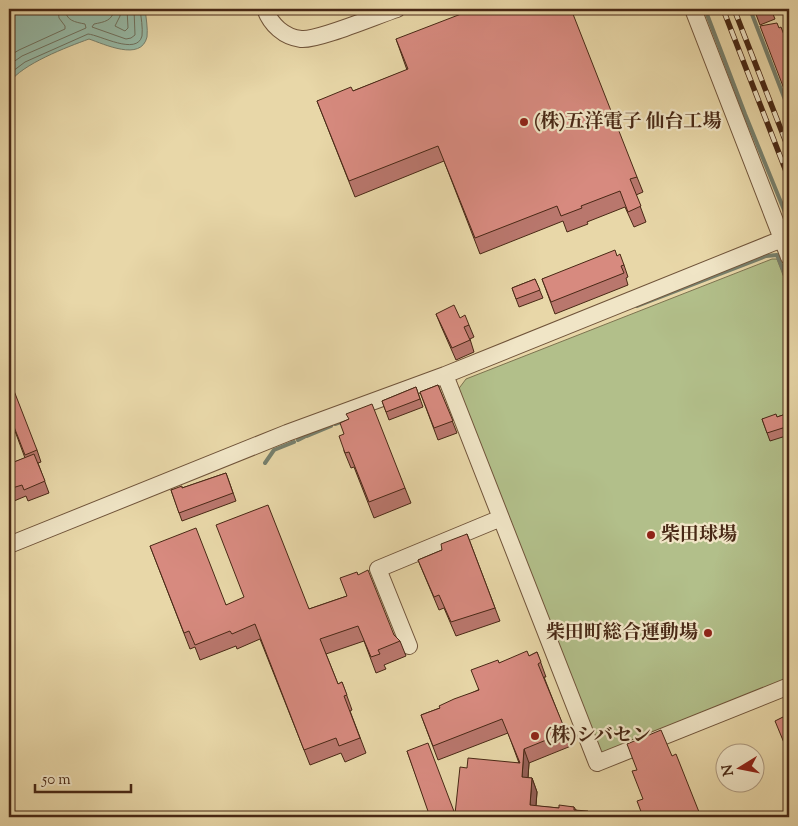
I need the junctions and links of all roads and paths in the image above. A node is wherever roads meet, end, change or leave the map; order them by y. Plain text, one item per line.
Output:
1 (265, 9) edge
2 (397, 9) edge
3 (692, 9) edge
4 (782, 239) junction
5 (789, 257) edge
6 (445, 375) junction
7 (501, 518) junction
8 (9, 545) edge
9 (409, 646) dead end
10 (789, 686) edge

1 - 2 street
3 - 4 street
4 - 5 street
4 - 6 street
6 - 7 street
6 - 8 street
7 - 9 street
7 - 10 street

